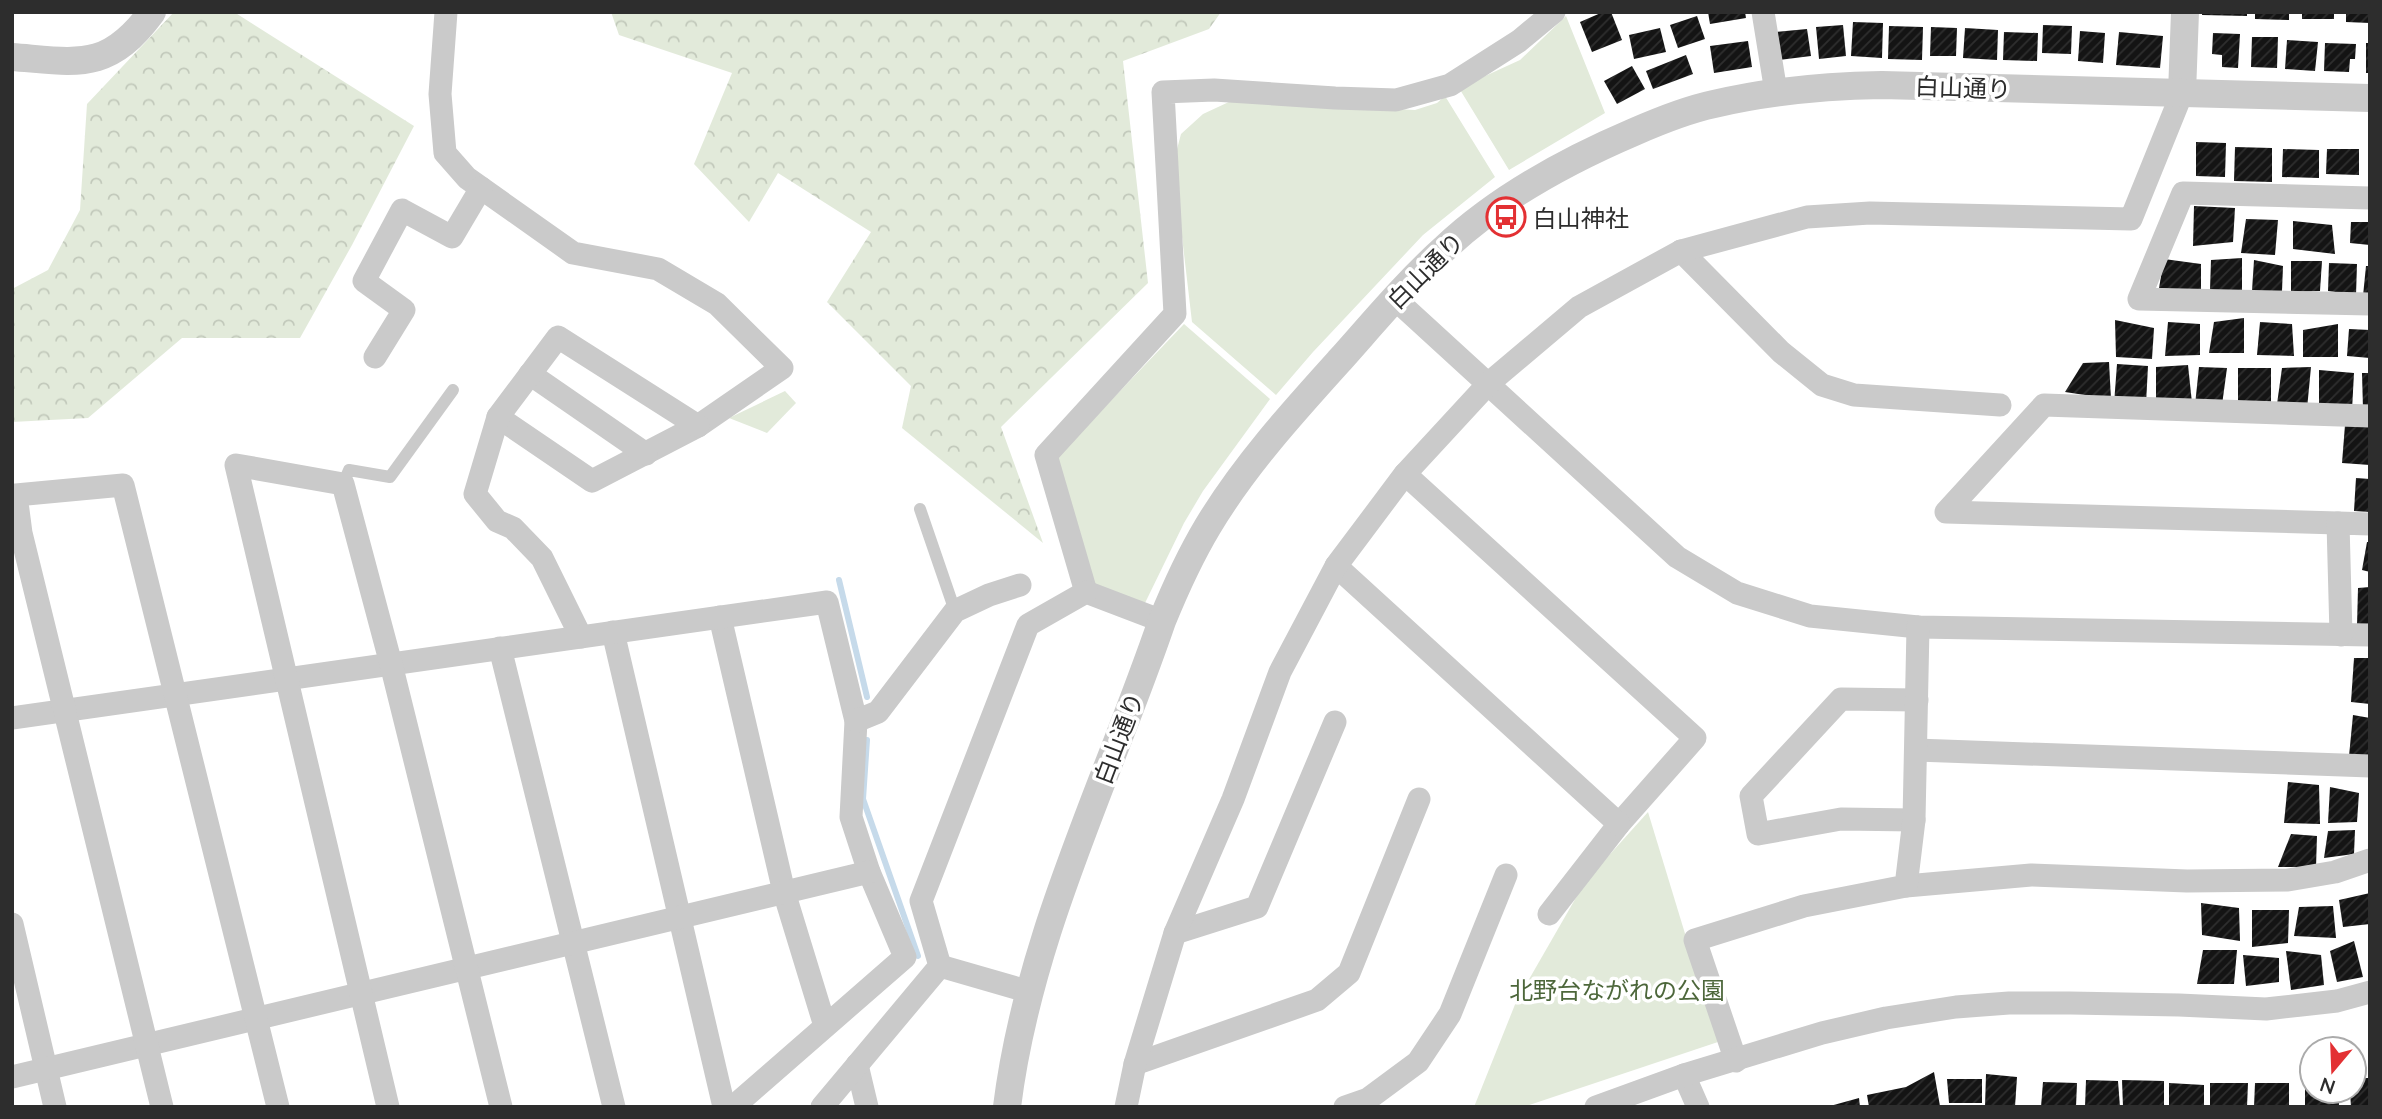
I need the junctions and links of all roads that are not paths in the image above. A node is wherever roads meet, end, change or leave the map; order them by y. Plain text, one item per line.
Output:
1 (152, 12) edge
2 (446, 12) edge
3 (1553, 12) edge
4 (1763, 12) edge
5 (2185, 12) edge
6 (12, 57) edge
7 (1776, 92) junction
8 (2182, 93) junction
9 (2370, 98) edge
10 (481, 188) junction
11 (2370, 198) edge
12 (1681, 251) junction
13 (1395, 299) junction
14 (2370, 304) edge
15 (375, 357) dead end
16 (530, 374) junction
17 (1489, 383) junction
18 (453, 390) dead end
19 (2000, 405) dead end
20 (2370, 416) edge
21 (499, 417) junction
22 (698, 426) junction
23 (646, 454) junction
24 (1405, 474) junction
25 (343, 484) junction
26 (920, 509) dead end
27 (2338, 523) junction
28 (2370, 524) edge
29 (1336, 566) junction
30 (1020, 584) dead end
31 (1086, 592) junction
32 (955, 611) junction
33 (720, 617) junction
34 (1162, 621) junction
35 (1918, 627) junction
36 (613, 632) junction
37 (2342, 635) junction
38 (2370, 635) edge
39 (581, 637) junction
40 (500, 648) junction
41 (391, 664) junction
42 (287, 679) junction
43 (176, 695) junction
44 (1917, 700) junction
45 (65, 710) junction
46 (12, 718) edge
47 (856, 721) junction
48 (1335, 722) dead end
49 (1916, 750) junction
50 (2370, 766) edge
51 (1419, 799) dead end
52 (1914, 820) junction
53 (1619, 824) junction
54 (2370, 860) edge
55 (869, 872) junction
56 (1506, 875) dead end
57 (1906, 886) junction
58 (784, 892) junction
59 (1549, 914) dead end
60 (680, 917) junction
61 (12, 924) edge
62 (1175, 933) junction
63 (573, 943) junction
64 (940, 966) junction
65 (467, 968) junction
66 (1030, 992) junction
67 (2370, 992) edge
68 (361, 993) junction
69 (256, 1019) junction
70 (825, 1026) junction
71 (147, 1045) junction
72 (1736, 1061) junction
73 (1135, 1064) junction
74 (857, 1065) junction
75 (46, 1069) junction
76 (1684, 1075) junction
77 (12, 1077) edge
78 (55, 1107) edge
79 (162, 1107) edge
80 (278, 1107) edge
81 (388, 1107) edge
82 (501, 1107) edge
83 (614, 1107) edge
84 (724, 1107) edge
85 (733, 1107) edge
86 (822, 1107) edge
87 (867, 1107) edge
88 (1007, 1107) edge
89 (1126, 1107) edge
90 (1345, 1107) edge
91 (1596, 1107) edge
92 (1698, 1107) edge

1 - 6 street
2 - 10 street
3 - 31 street
4 - 7 street
5 - 8 street
7 - 8 street, 白山通り
7 - 13 street, 白山通り
8 - 9 street, 白山通り
8 - 12 street
10 - 15 street
10 - 22 street
11 - 14 street
12 - 17 street
12 - 19 street
13 - 17 street
13 - 34 street, 白山通り
16 - 21 street
16 - 22 street
16 - 23 street
17 - 24 street
17 - 35 street
18 - 25 lane
20 - 27 street
21 - 23 street
21 - 39 street
22 - 23 street
24 - 29 street
24 - 53 street
25 - 41 street
25 - 42 street
26 - 32 lane
27 - 28 street
27 - 37 street
29 - 53 street
29 - 62 street
30 - 32 street
31 - 34 street
31 - 64 street
32 - 47 street
33 - 36 street
33 - 47 street
33 - 58 street
34 - 66 street, 白山通り
35 - 37 street
35 - 44 street
36 - 39 street
36 - 60 street
37 - 38 street
39 - 40 street
40 - 41 street
40 - 63 street
41 - 42 street
41 - 65 street
42 - 43 street
42 - 68 street
43 - 45 street
43 - 45 street
43 - 69 street
44 - 49 street
44 - 52 street
45 - 46 street
45 - 71 street
47 - 55 street
48 - 62 street
49 - 50 street
49 - 52 street
51 - 73 street
52 - 57 street
53 - 59 street
54 - 57 street
55 - 58 street
55 - 70 street
56 - 90 street
57 - 72 street
58 - 60 street
58 - 70 street
60 - 63 street
60 - 84 street
61 - 75 street
62 - 73 street
63 - 65 street
63 - 83 street
64 - 66 street
64 - 74 street
65 - 68 street
65 - 82 street
66 - 88 street, 白山通り
67 - 72 street
68 - 69 street
68 - 81 street
69 - 71 street
69 - 80 street
70 - 85 street
71 - 75 street
71 - 79 street
72 - 76 street
73 - 89 street
74 - 86 street
74 - 87 street
75 - 77 street
75 - 78 street
76 - 91 street
76 - 92 street

